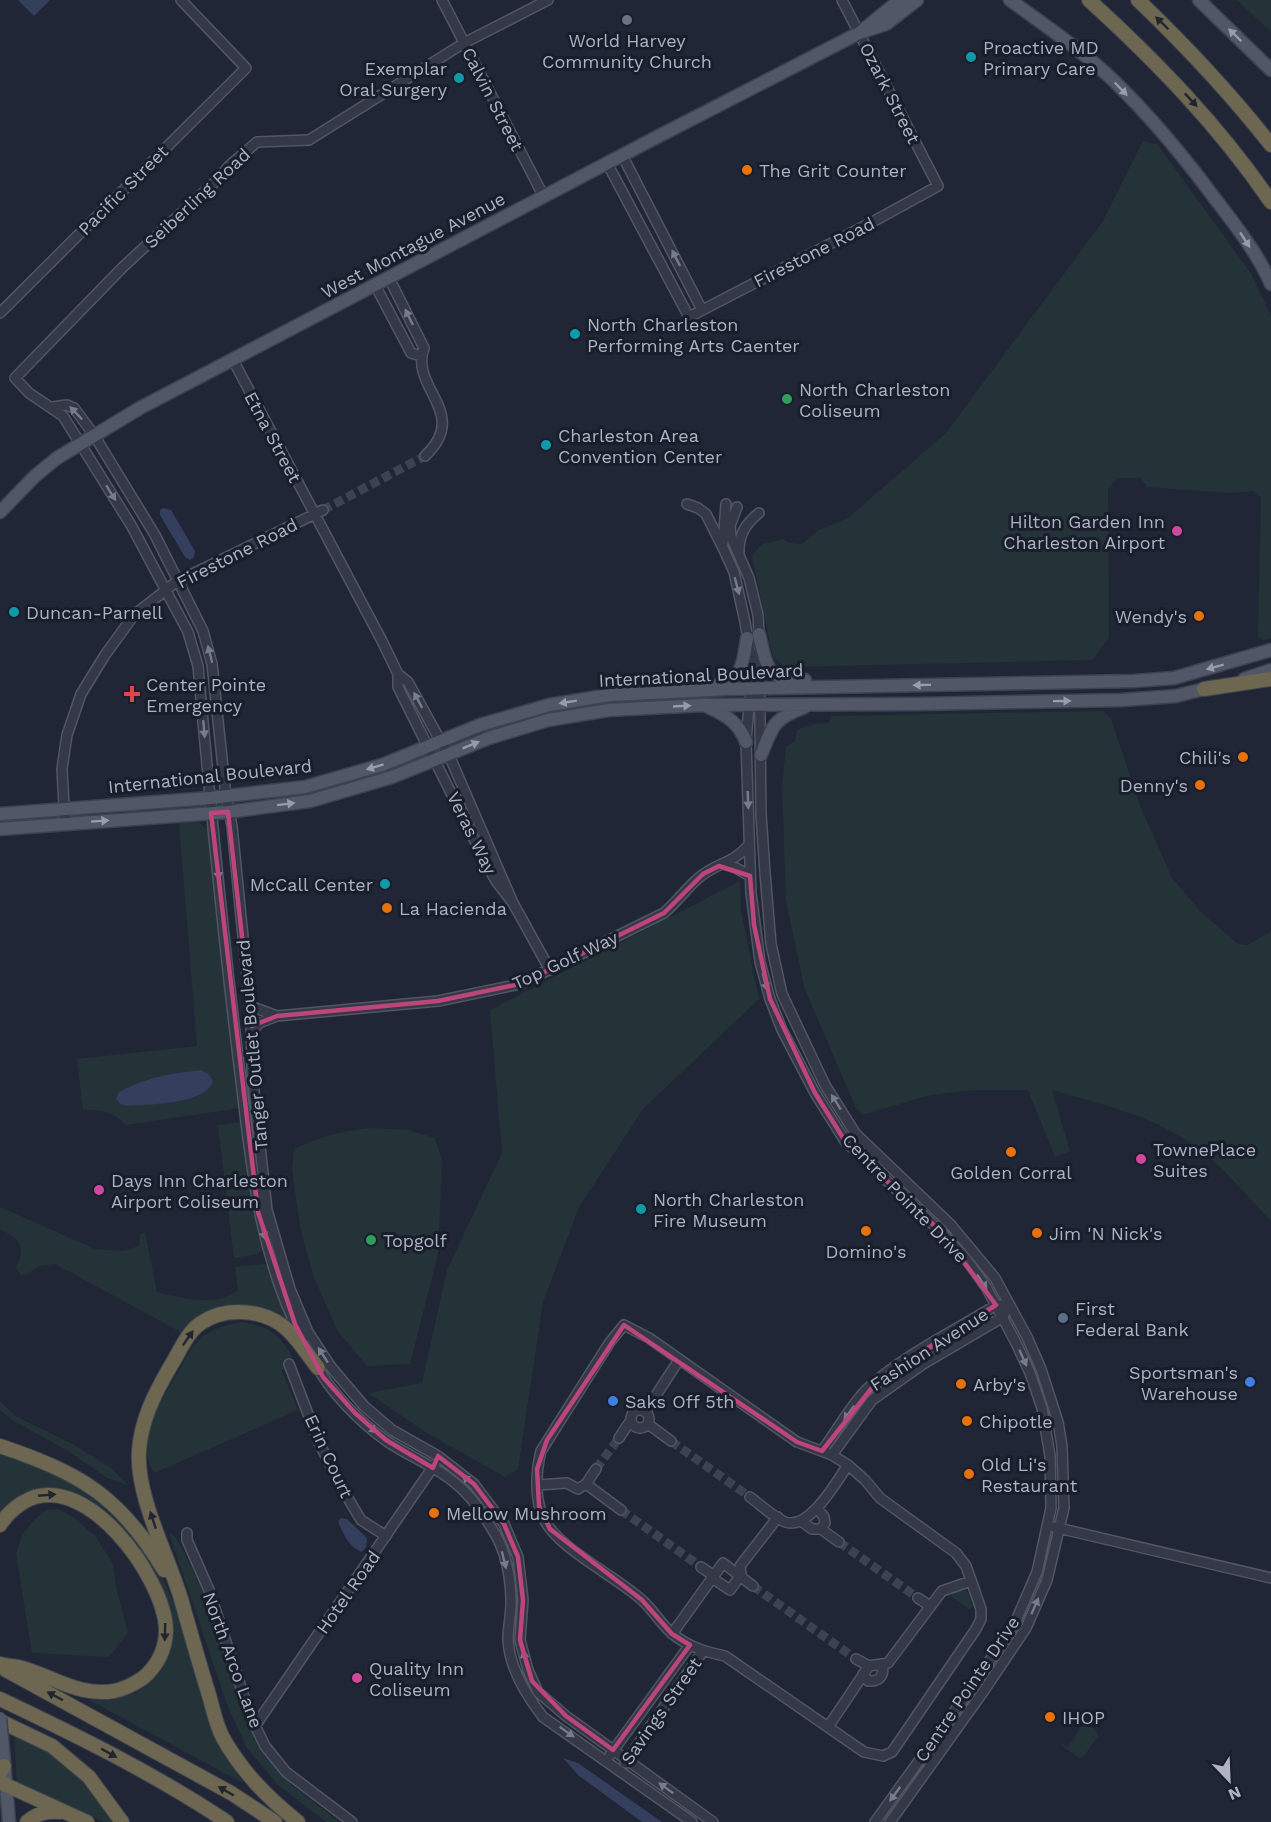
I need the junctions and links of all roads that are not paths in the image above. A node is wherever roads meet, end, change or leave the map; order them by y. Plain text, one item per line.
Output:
1 (181, 0) edge
2 (441, 0) edge
3 (548, 0) edge
4 (842, 0) edge
5 (900, 0) edge
6 (917, 0) edge
7 (1010, 0) edge
8 (1089, 0) edge
9 (1138, 0) edge
10 (1199, 0) edge
11 (859, 33) junction
12 (464, 43) junction
13 (1271, 70) edge
14 (1214, 76) junction
15 (1271, 134) edge
16 (1271, 146) edge
17 (622, 155) junction
18 (608, 163) junction
19 (938, 186) joint
20 (544, 197) junction
21 (1271, 202) edge
22 (389, 278) junction
23 (1271, 284) edge
24 (375, 285) junction
25 (702, 310) junction
26 (0, 313) edge
27 (421, 356) junction
28 (233, 360) junction
29 (52, 407) junction
30 (94, 435) junction
31 (79, 444) junction
32 (425, 456) tunnel mouth
33 (687, 504) dead end
34 (726, 504) dead end
35 (736, 507) dead end
36 (0, 512) edge
37 (318, 512) junction
38 (759, 513) dead end
39 (723, 548) junction
40 (740, 557) junction
41 (179, 581) junction
42 (167, 590) junction
43 (753, 636) junction
44 (1271, 650) edge
45 (1271, 670) edge
46 (398, 674) joint
47 (1271, 679) edge
48 (856, 687) junction
49 (756, 689) junction
50 (1204, 689) junction
51 (699, 690) junction
52 (705, 705) junction
53 (754, 705) junction
54 (812, 705) junction
55 (747, 741) junction
56 (435, 744) junction
57 (760, 755) junction
58 (441, 757) junction
59 (226, 796) junction
60 (210, 798) junction
61 (64, 810) junction
62 (228, 812) junction
63 (212, 813) junction
64 (0, 814) edge
65 (65, 824) junction
66 (0, 829) edge
67 (749, 845) junction
68 (724, 864) junction
69 (750, 876) junction
70 (550, 970) junction
71 (250, 1006) junction
72 (277, 1016) junction
73 (251, 1034) junction
74 (996, 1305) junction
75 (1009, 1305) junction
76 (1003, 1317) junction
77 (679, 1360) junction
78 (289, 1364) dead end
79 (318, 1368) junction
80 (645, 1412) junction
81 (631, 1420) junction
82 (648, 1424) junction
83 (619, 1438) tunnel mouth
84 (671, 1441) tunnel mouth
85 (0, 1446) edge
86 (822, 1451) junction
87 (832, 1455) junction
88 (438, 1456) junction
89 (848, 1465) junction
90 (433, 1468) junction
91 (596, 1470) tunnel mouth
92 (586, 1484) junction
93 (538, 1485) junction
94 (750, 1497) tunnel mouth
95 (816, 1508) junction
96 (621, 1510) tunnel mouth
97 (778, 1517) junction
98 (801, 1521) junction
99 (0, 1525) edge
100 (1047, 1526) junction
101 (1059, 1528) junction
102 (820, 1529) junction
103 (187, 1533) dead end
104 (386, 1536) junction
105 (839, 1542) tunnel mouth
106 (701, 1567) tunnel mouth
107 (741, 1575) junction
108 (714, 1576) junction
109 (1271, 1578) edge
110 (971, 1581) junction
111 (753, 1586) tunnel mouth
112 (918, 1598) tunnel mouth
113 (930, 1606) junction
114 (184, 1615) junction
115 (672, 1634) junction
116 (690, 1645) junction
117 (703, 1651) junction
118 (856, 1659) tunnel mouth
119 (882, 1664) junction
120 (0, 1665) edge
121 (866, 1670) junction
122 (0, 1699) edge
123 (0, 1720) edge
124 (255, 1726) junction
125 (828, 1727) junction
126 (613, 1750) junction
127 (606, 1760) junction
128 (627, 1760) junction
129 (2, 1769) edge
130 (620, 1770) junction
131 (3, 1783) edge
132 (65, 1812) junction
133 (710, 1821) edge
134 (9, 1822) edge
135 (27, 1822) edge
136 (87, 1822) edge
137 (122, 1822) edge
138 (227, 1822) edge
139 (275, 1822) edge
140 (298, 1822) edge
141 (352, 1822) edge
142 (692, 1822) edge
143 (875, 1822) edge
144 (890, 1822) edge

1 - 26 street, Pacific Street
2 - 12 street, Calvin Street
3 - 12 street, Seiberling Road
4 - 11 street, Ozark Street
5 - 11 main road, West Montague Avenue
6 - 11 main road, West Montague Avenue
7 -> 23 main road
8 -> 21 highway
14 -> 9 highway
13 -> 10 main road
11 - 17 main road, West Montague Avenue
11 - 19 street, Ozark Street
12 - 20 street, Calvin Street
12 - 29 street, Seiberling Road
14 - 15 highway
14 - 16 highway
17 - 18 main road, West Montague Avenue
25 -> 17 street
18 - 20 main road, West Montague Avenue
18 - 25 street, Firestone Road
19 - 25 street, Firestone Road
20 - 22 main road, West Montague Avenue
22 - 24 main road, West Montague Avenue
27 -> 22 street
24 - 27 street
24 - 28 main road, West Montague Avenue
27 - 32 street
28 - 30 main road, West Montague Avenue
28 - 37 street, Etna Street
30 -> 29 street, Seiberling Road
29 - 31 street, Seiberling Road
30 - 31 main road, West Montague Avenue
30 - 41 street, Tanger Outlet Boulevard
31 - 36 main road, West Montague Avenue
31 -> 42 street, Tanger Outlet Boulevard
33 - 39 street
34 - 39 street
35 - 40 street
37 - 41 street, Firestone Road
37 - 46 street, Etna Street
38 - 40 street
39 -> 43 street
40 - 43 street
41 - 42 street, Firestone Road
59 -> 41 street, Tanger Outlet Boulevard
42 -> 60 street, Tanger Outlet Boulevard
42 - 61 street, Firestone Road
43 - 48 main road
43 - 49 street
43 - 51 main road
44 -> 48 main road, International Boulevard
45 - 50 main road, International Boulevard
46 - 56 street, Veras Way
47 - 50 highway
48 - 49 main road, International Boulevard
49 - 51 main road, International Boulevard
49 - 53 street
54 -> 50 main road, International Boulevard
51 -> 56 main road, International Boulevard
52 - 53 main road, International Boulevard
52 - 55 main road
58 -> 52 main road, International Boulevard
53 - 54 main road, International Boulevard
53 - 55 street, Centre Pointe Drive
53 - 57 street, Centre Pointe Drive
54 - 57 main road
55 -> 67 street, Centre Pointe Drive
56 - 58 street, Veras Way
56 -> 59 main road, International Boulevard
75 -> 57 street, Centre Pointe Drive
62 -> 58 main road, International Boulevard
58 - 70 street, Veras Way
59 - 60 main road, International Boulevard
59 - 62 street, Tanger Outlet Boulevard
60 - 61 main road, International Boulevard
60 - 63 street, Tanger Outlet Boulevard
61 - 64 main road, International Boulevard
61 - 65 street, Firestone Road
62 - 63 main road, International Boulevard
62 - 71 street, Tanger Outlet Boulevard
65 -> 63 main road, International Boulevard
63 -> 79 street, Tanger Outlet Boulevard
65 - 66 main road, International Boulevard
67 - 68 street, Top Golf Way
67 - 69 street, Centre Pointe Drive
68 - 69 street
68 - 70 street, Top Golf Way
69 -> 74 street, Centre Pointe Drive
70 - 72 street, Top Golf Way
71 - 72 street, Top Golf Way
71 - 73 street, Tanger Outlet Boulevard
72 - 73 street, Top Golf Way
88 -> 73 street, Tanger Outlet Boulevard
74 - 75 street, Fashion Avenue
74 - 76 street, Centre Pointe Drive
74 -> 86 street, Fashion Avenue
75 - 76 street, Fashion Avenue
75 - 101 street, Centre Pointe Drive
76 - 87 street, Fashion Avenue
76 -> 100 street, Centre Pointe Drive
77 - 80 street
77 - 86 street
77 - 93 street
78 - 104 street, Erin Court
79 -> 90 street, Tanger Outlet Boulevard
114 -> 79 highway
80 - 81 street
80 - 82 street
81 - 82 street
81 - 83 street
82 - 84 street
85 - 114 highway
86 - 87 street
87 - 89 street
88 - 90 street, Hotel Road
126 -> 88 street, Tanger Outlet Boulevard
89 - 95 street
89 - 110 street
90 - 104 street, Hotel Road
90 -> 127 street, Tanger Outlet Boulevard
91 - 92 street
92 - 93 street
92 - 96 street
93 - 115 street
94 - 97 street
95 - 98 street
95 - 102 street
97 - 98 street
97 - 107 street
98 - 102 street
99 -> 120 highway
100 - 101 street
100 -> 143 street, Centre Pointe Drive
101 - 109 street
144 -> 101 street, Centre Pointe Drive
102 - 105 street
103 - 124 street, North Arco Lane
104 - 124 street, Hotel Road
106 - 108 street
107 - 108 street
107 - 108 street
107 - 111 street
108 - 115 street
110 - 113 street
110 - 125 street
112 - 113 street
113 - 119 street
114 - 140 highway
115 - 116 street
116 - 117 street
116 - 126 street, Savings Street
117 - 125 street
117 - 128 street, Savings Street
118 - 121 street
119 - 121 street
119 - 121 street
139 -> 120 highway
121 - 125 street
122 -> 138 highway
123 - 129 main road, bridge
123 - 137 highway
124 - 141 street, North Arco Lane
126 - 127 street, Savings Street
126 - 128 street, Tanger Outlet Boulevard
127 - 130 street, Tanger Outlet Boulevard
128 - 130 street, Savings Street
133 -> 128 street, Tanger Outlet Boulevard
129 - 131 main road
130 - 142 street, Tanger Outlet Boulevard
131 - 132 highway
131 - 134 main road
132 - 135 highway
132 - 136 highway

